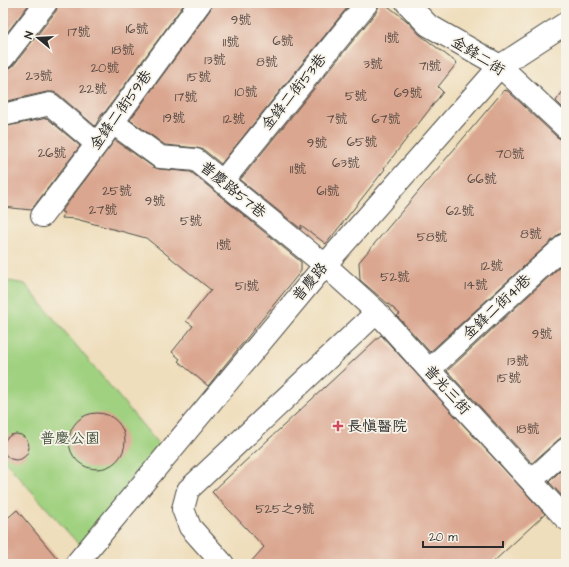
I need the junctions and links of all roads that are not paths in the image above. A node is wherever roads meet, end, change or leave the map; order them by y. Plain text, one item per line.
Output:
1 (46, 3) edge
2 (200, 3) edge
3 (367, 3) edge
4 (406, 3) edge
5 (566, 23) edge
6 (3, 58) edge
7 (500, 66) junction
8 (3, 115) edge
9 (112, 122) junction
10 (566, 128) edge
11 (97, 144) junction
12 (222, 182) junction
13 (42, 216) dead end
14 (566, 244) edge
15 (325, 265) junction
16 (377, 312) junction
17 (428, 370) junction
18 (566, 449) edge
19 (531, 481) junction
20 (566, 519) edge
21 (76, 564) edge
22 (223, 564) edge

1 - 6 lane
2 - 9 lane, 金鋒二街59巷
3 - 12 lane, 金鋒二街53巷
4 - 7 lane, 金鋒二街
5 - 7 lane, 普慶路
7 - 10 lane, 金鋒二街
7 - 15 lane, 普慶路
8 - 11 lane
9 - 11 lane, 金鋒二街59巷
9 - 12 lane, 普慶路57巷
11 - 13 lane, 金鋒二街59巷
12 - 15 lane, 普慶路57巷
14 - 17 lane, 金鋒二街41巷
15 - 16 lane, 普光三街
15 - 21 lane, 普慶路
16 - 17 lane, 普光三街
16 - 22 lane
17 - 19 lane, 普光三街
18 - 19 lane
19 - 20 lane, 普光三街

